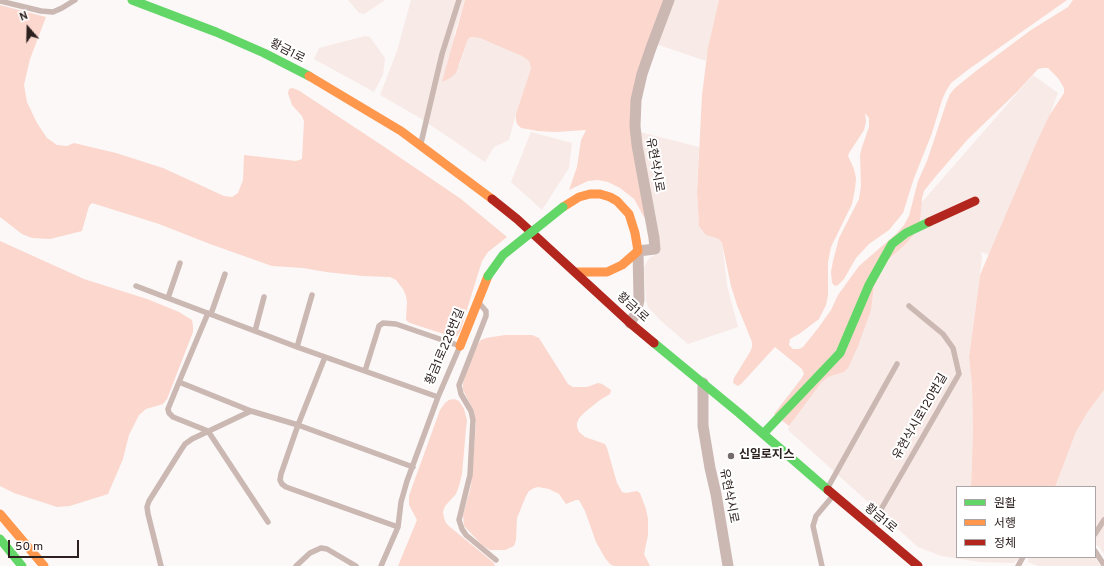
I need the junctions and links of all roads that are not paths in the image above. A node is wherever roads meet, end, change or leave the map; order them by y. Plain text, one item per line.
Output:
1 (74, 0) edge
2 (133, 0) edge
3 (459, 0) edge
4 (669, 0) edge
5 (0, 1) edge
6 (421, 145) junction
7 (975, 201) dead end
8 (638, 251) junction
9 (180, 263) dead end
10 (575, 272) junction
11 (224, 274) dead end
12 (136, 286) dead end
13 (312, 295) dead end
14 (264, 297) dead end
15 (168, 298) junction
16 (478, 302) junction
17 (909, 306) dead end
18 (209, 314) junction
19 (630, 323) junction
20 (254, 331) junction
21 (460, 346) junction
22 (297, 347) junction
23 (325, 357) junction
24 (897, 364) dead end
25 (365, 371) junction
26 (179, 382) junction
27 (703, 383) junction
28 (438, 397) junction
29 (251, 411) junction
30 (298, 425) junction
31 (208, 431) junction
32 (763, 434) junction
33 (412, 467) junction
34 (830, 492) junction
35 (0, 514) edge
36 (1104, 520) edge
37 (268, 522) dead end
38 (871, 526) junction
39 (398, 527) junction
40 (1096, 532) edge
41 (0, 539) edge
42 (1096, 553) edge
43 (496, 560) dead end
44 (1104, 565) edge
45 (22, 566) edge
46 (44, 566) edge
47 (161, 566) edge
48 (296, 566) edge
49 (356, 566) edge
50 (382, 566) edge
51 (728, 566) edge
52 (822, 566) edge
53 (918, 566) edge

1 - 5 lane
2 - 6 main road, 황금1로
3 - 6 lane
4 - 8 street, 유현삭시로
6 - 10 main road, 황금1로
7 - 32 main road
8 - 10 main road
8 - 16 main road, 황금1로228번길, bridge
8 - 19 street
9 - 15 lane
10 - 19 main road, 황금1로
11 - 18 lane
12 - 15 lane, 황금1로228번길
13 - 22 lane
14 - 20 lane
15 - 18 lane, 황금1로228번길
16 - 21 main road, 황금1로228번길
16 - 43 lane
17 - 38 lane, 유현삭시로120번길
18 - 20 lane, 황금1로228번길
18 - 26 lane
19 - 27 main road, 황금1로
20 - 22 lane, 황금1로228번길
21 - 25 lane
21 - 28 lane, 황금1로228번길
22 - 23 lane, 황금1로228번길
23 - 25 lane, 황금1로228번길
23 - 30 lane
24 - 34 lane
25 - 28 lane, 황금1로228번길
26 - 29 lane
26 - 31 lane
27 - 32 main road, 황금1로
27 - 51 street, 유현삭시로
28 - 33 lane
29 - 30 lane
29 - 31 lane
30 - 33 lane
30 - 39 lane
31 - 37 lane
31 - 47 lane
32 - 34 main road, 황금1로
33 - 39 lane
34 - 38 main road, 황금1로
34 - 52 lane
35 - 46 main road
36 - 40 lane
38 - 53 main road, 황금1로
39 - 50 lane
41 - 45 main road
42 - 44 lane
48 - 49 lane

